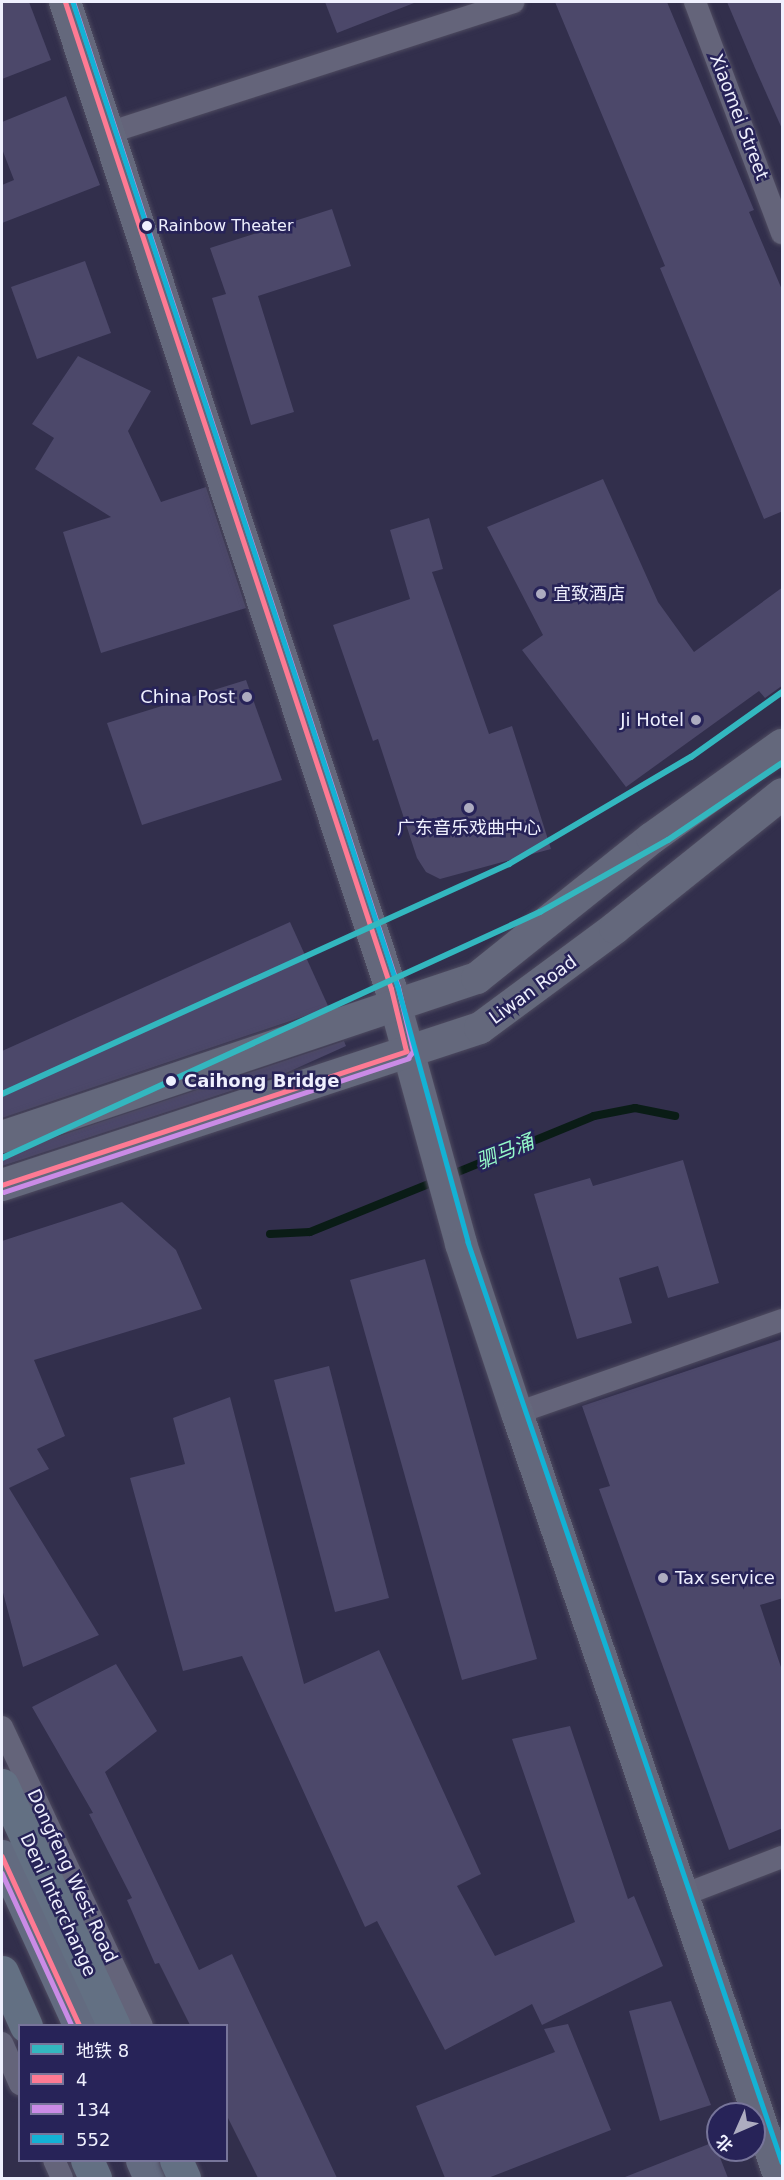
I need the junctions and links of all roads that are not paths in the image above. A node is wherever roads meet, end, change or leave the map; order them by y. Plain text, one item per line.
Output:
1 (65, 2) edge
2 (513, 2) edge
3 (695, 2) edge
4 (108, 133) junction
5 (783, 233) edge
6 (783, 745) edge
7 (783, 794) edge
8 (477, 978) junction
9 (396, 1005) junction
10 (504, 1014) junction
11 (406, 1051) junction
12 (2, 1137) edge
13 (2, 1185) edge
14 (783, 1320) edge
15 (517, 1413) junction
16 (2, 1728) edge
17 (2, 1785) edge
18 (2, 1856) edge
19 (783, 1857) edge
20 (683, 1895) junction
21 (2, 1907) edge
22 (2, 1972) edge
23 (26, 2024) edge
24 (57, 2024) edge
25 (80, 2024) edge
26 (114, 2024) edge
27 (142, 2024) edge
28 (2, 2043) edge
29 (18, 2079) edge
30 (55, 2162) edge
31 (88, 2162) edge
32 (120, 2162) edge
33 (143, 2162) edge
34 (177, 2162) edge
35 (195, 2162) edge
36 (62, 2178) edge
37 (95, 2178) edge
38 (127, 2178) edge
39 (150, 2178) edge
40 (173, 2178) edge
41 (184, 2178) edge
42 (780, 2178) edge

1 - 4 main road
2 - 4 street
3 - 5 street, Xiaomei Street
4 - 9 main road
6 - 8 main road
7 - 10 main road, Liwan Road
8 - 9 main road
8 - 10 main road
9 - 11 main road
9 - 12 main road
10 - 11 main road, Liwan Road
11 - 13 main road, Liwan Road
11 - 15 main road
14 - 15 street
15 - 20 main road
16 - 27 street, Dongfeng West Road
17 - 26 highway, Deni Interchange
18 - 25 main road, Deni Interchange
19 - 20 street
20 - 42 main road
21 - 24 main road
22 - 23 highway
28 - 29 street
30 - 36 street
31 - 37 highway
32 - 38 main road
33 - 39 main road
34 - 41 highway, bridge
35 - 40 street

